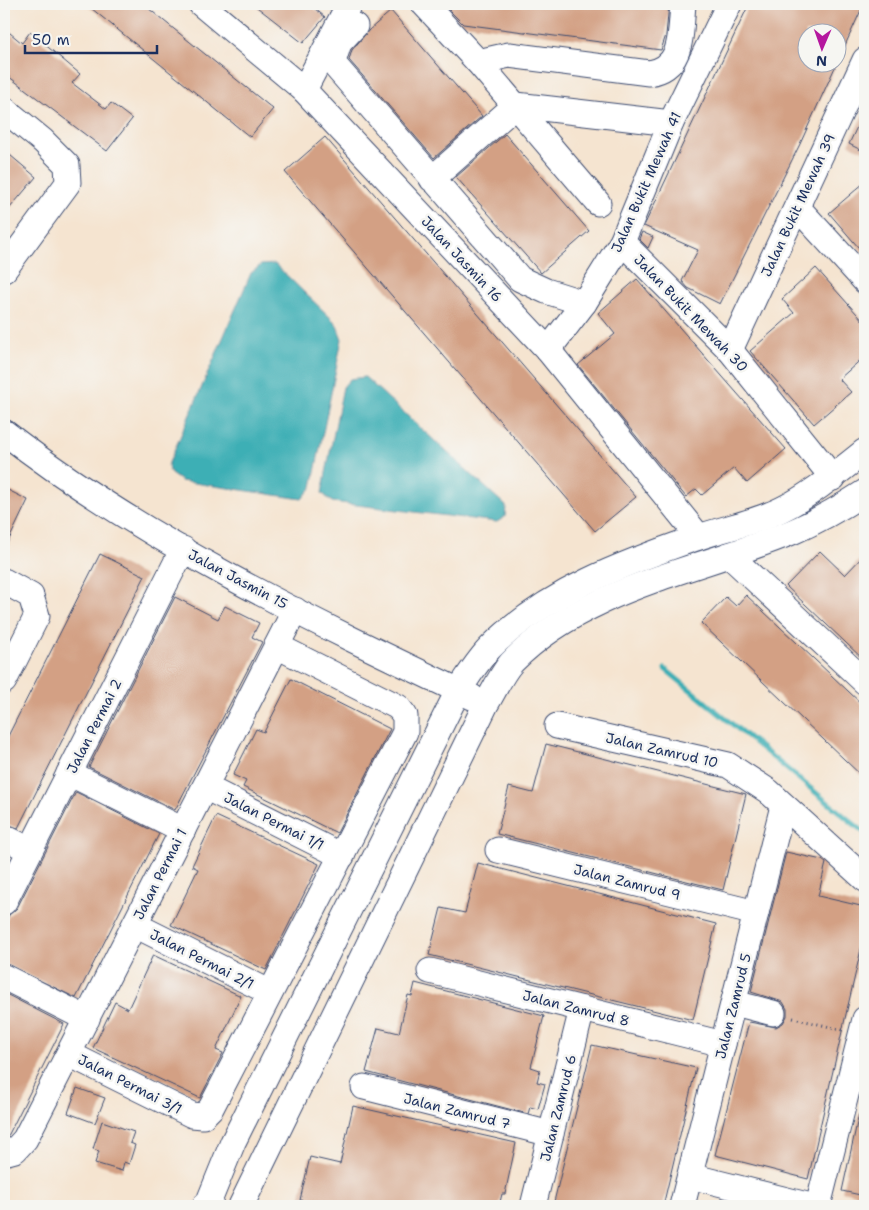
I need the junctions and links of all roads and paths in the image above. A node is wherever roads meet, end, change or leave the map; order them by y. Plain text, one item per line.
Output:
1 (201, 4) edge
2 (424, 4) edge
3 (729, 4) edge
4 (683, 5) dead end
5 (352, 15) edge
6 (865, 60) edge
7 (478, 62) junction
8 (304, 90) junction
9 (516, 106) junction
10 (4, 109) edge
11 (671, 124) junction
12 (432, 179) junction
13 (598, 203) dead end
14 (797, 207) junction
15 (622, 242) junction
16 (4, 270) edge
17 (865, 281) edge
18 (584, 303) junction
19 (548, 350) junction
20 (730, 350) junction
21 (4, 432) edge
22 (865, 451) edge
23 (833, 478) junction
24 (865, 492) edge
25 (699, 537) junction
26 (184, 549) junction
27 (730, 555) junction
28 (4, 580) edge
29 (295, 610) junction
30 (276, 646) junction
31 (4, 681) edge
32 (865, 682) edge
33 (458, 691) junction
34 (486, 704) junction
35 (557, 726) dead end
36 (69, 774) junction
37 (205, 787) junction
38 (783, 806) junction
39 (182, 830) junction
40 (4, 837) edge
41 (30, 850) junction
42 (498, 850) dead end
43 (342, 856) junction
44 (865, 879) edge
45 (4, 902) edge
46 (756, 913) junction
47 (134, 925) junction
48 (430, 971) dead end
49 (4, 977) edge
50 (269, 992) junction
51 (734, 1003) junction
52 (582, 1009) junction
53 (773, 1013) joint
54 (87, 1018) junction
55 (863, 1027) edge
56 (723, 1044) junction
57 (69, 1054) junction
58 (364, 1087) dead end
59 (551, 1134) junction
60 (4, 1153) edge
61 (690, 1176) junction
62 (207, 1206) edge
63 (241, 1206) edge
64 (533, 1206) edge
65 (682, 1206) edge
66 (811, 1206) edge
67 (818, 1206) edge

1 - 8 street, Jalan Jasmin 16
2 - 7 street
3 - 11 street, Jalan Bukit Mewah 41
4 - 7 street
5 - 8 street
5 - 12 street
6 - 14 street, Jalan Bukit Mewah 39
7 - 9 street
8 - 19 street, Jalan Jasmin 16
9 - 11 street
9 - 12 street
9 - 13 street
10 - 16 street
11 - 15 street, Jalan Bukit Mewah 41
12 - 18 street
14 - 17 street
14 - 20 street, Jalan Bukit Mewah 39
15 - 18 street, Jalan Bukit Mewah 41
15 - 20 street, Jalan Bukit Mewah 30
18 - 19 street, Jalan Bukit Mewah 41
19 - 25 street, Jalan Jasmin 16
20 - 23 street, Jalan Bukit Mewah 30
21 - 26 street, Jalan Jasmin 15
22 - 23 street
23 - 25 street
24 - 27 street
25 - 33 street
26 - 29 street, Jalan Jasmin 15
26 - 36 street, Jalan Permai 2
27 - 32 street
27 - 34 street
28 - 31 street
29 - 30 street, Jalan Permai 1
29 - 33 street, Jalan Jasmin 15
30 - 37 street, Jalan Permai 1
30 - 43 street
33 - 34 street, Jalan Jasmin 15
33 - 62 street
34 - 63 street
35 - 38 street, Jalan Zamrud 10
36 - 39 street
36 - 41 street, Jalan Permai 2
37 - 39 street, Jalan Permai 1
37 - 43 street, Jalan Permai 1/1
38 - 44 street, Jalan Zamrud 10
38 - 46 street, Jalan Zamrud 5
39 - 47 street, Jalan Permai 1
40 - 41 street
41 - 45 street, Jalan Permai 2
42 - 46 street, Jalan Zamrud 9
43 - 50 street
46 - 51 street, Jalan Zamrud 5
47 - 50 street, Jalan Permai 2/1
47 - 54 street, Jalan Permai 1
48 - 52 street, Jalan Zamrud 8
49 - 54 street
50 - 57 street, Jalan Permai 3/1
51 - 53 street
51 - 56 street, Jalan Zamrud 5
52 - 56 street, Jalan Zamrud 8
52 - 59 street, Jalan Zamrud 6
53 - 55 path
54 - 57 street, Jalan Permai 1
55 - 67 street
56 - 61 street, Jalan Zamrud 5
57 - 60 street, Jalan Permai 1
58 - 59 street, Jalan Zamrud 7
59 - 64 street, Jalan Zamrud 6
61 - 65 street, Jalan Zamrud 5
61 - 66 street

